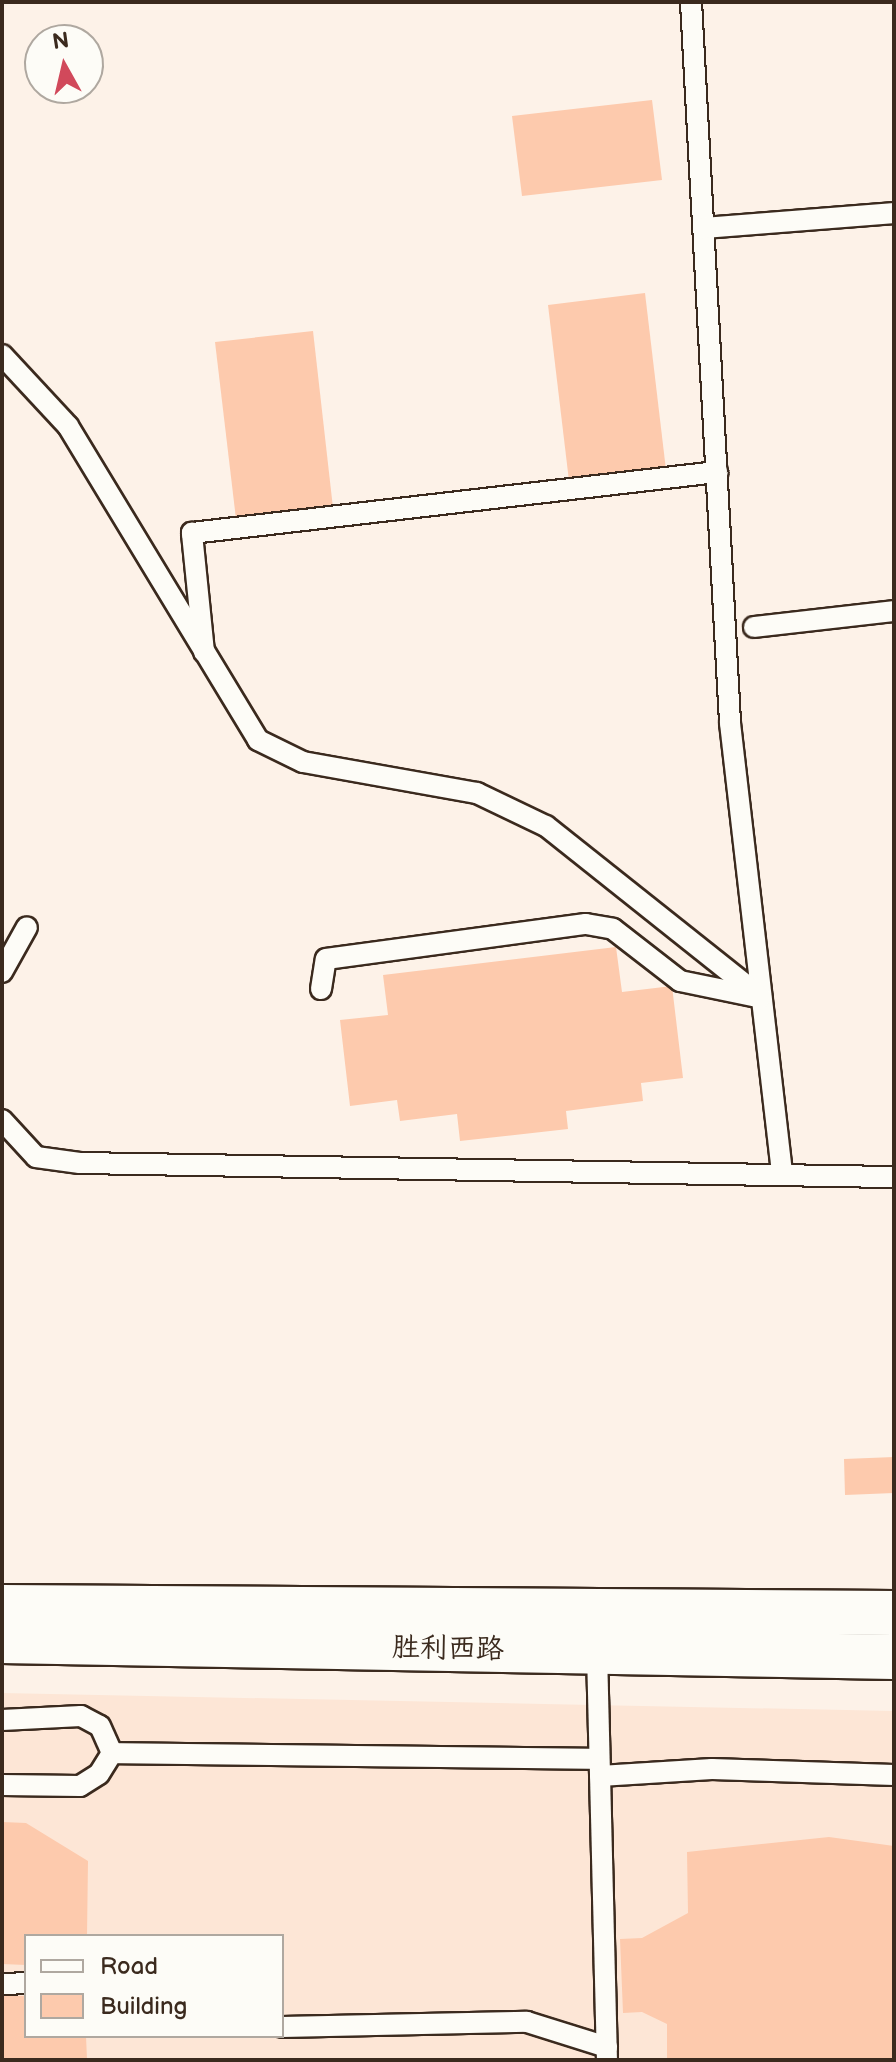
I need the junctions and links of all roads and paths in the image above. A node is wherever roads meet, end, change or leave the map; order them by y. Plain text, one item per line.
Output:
1 (691, 2) edge
2 (894, 213) edge
3 (704, 228) junction
4 (2, 355) edge
5 (717, 472) junction
6 (894, 611) edge
7 (754, 627) dead end
8 (205, 660) junction
9 (27, 927) dead end
10 (2, 972) edge
11 (321, 989) dead end
12 (761, 997) junction
13 (3, 1126) edge
14 (782, 1174) junction
15 (894, 1177) edge
16 (2, 1607) edge
17 (894, 1613) edge
18 (2, 1641) edge
19 (597, 1652) junction
20 (894, 1657) edge
21 (2, 1720) edge
22 (112, 1753) junction
23 (600, 1768) junction
24 (894, 1775) edge
25 (2, 1785) edge
26 (24, 1983) edge
27 (2, 1984) edge
28 (284, 2027) edge
29 (607, 2054) edge

1 - 3 lane
2 - 3 lane
3 - 5 lane
4 - 8 lane
5 - 8 lane
5 - 12 lane
6 - 7 lane
8 - 12 lane
9 - 10 lane
11 - 12 lane
12 - 14 lane
13 - 14 lane
14 - 15 lane
16 - 17 main road
18 - 19 main road, 胜利西路
19 - 20 main road, 胜利西路
19 - 23 lane
21 - 22 lane
22 - 23 lane
22 - 25 lane
23 - 24 lane
23 - 29 lane
26 - 27 lane
28 - 29 lane

